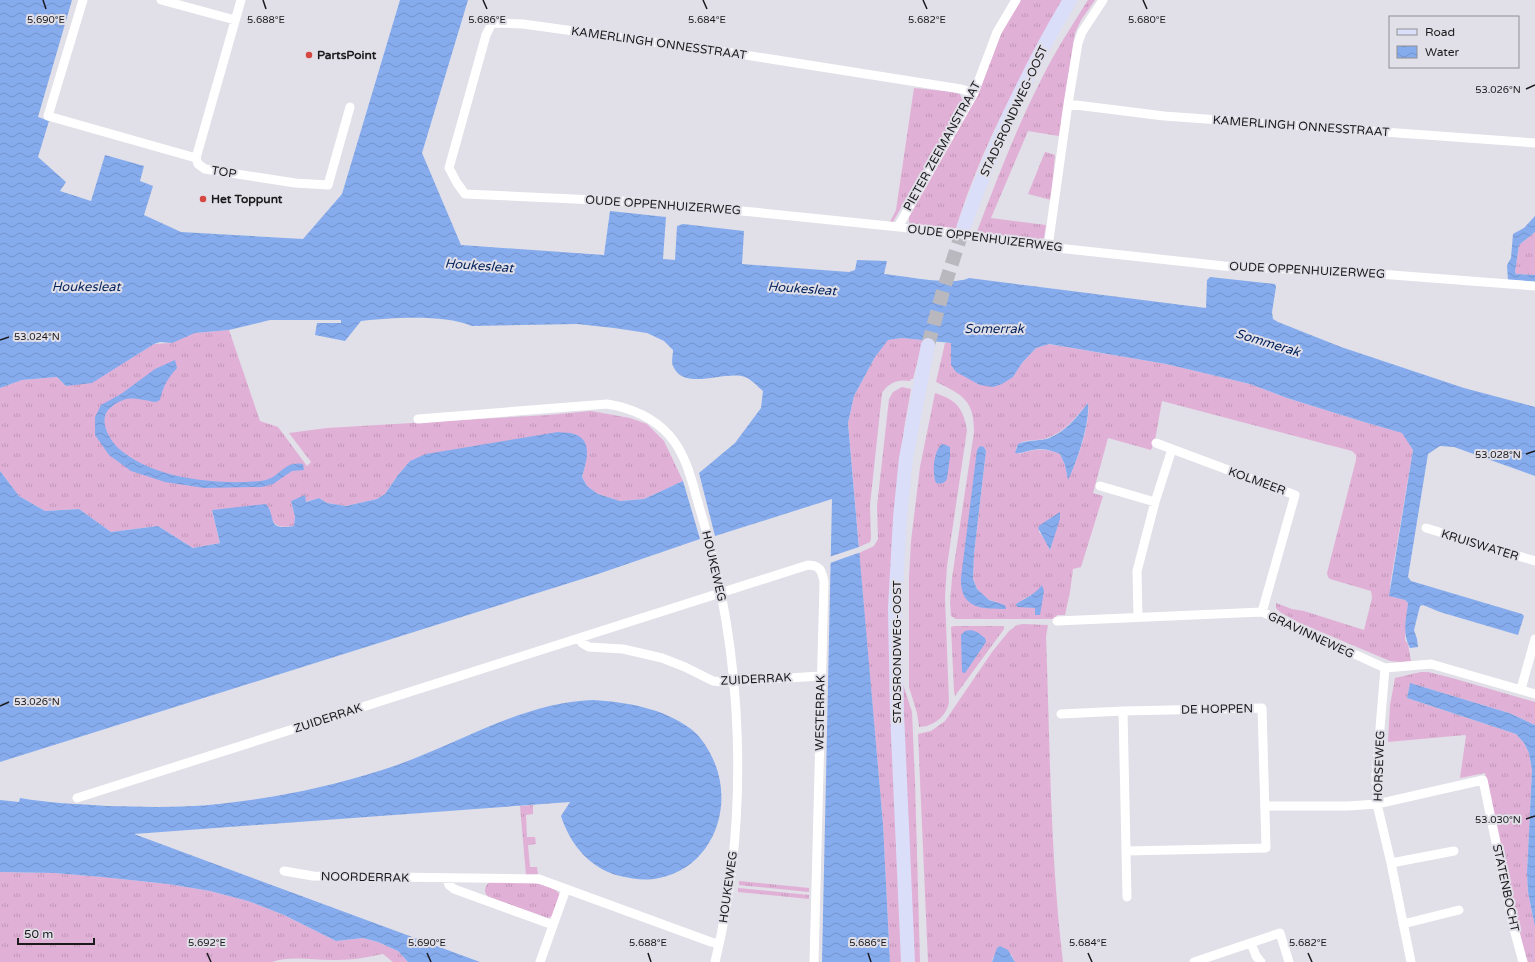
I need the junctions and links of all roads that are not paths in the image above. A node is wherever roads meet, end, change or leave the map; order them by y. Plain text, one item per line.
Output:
1 (83, 0) edge
2 (161, 0) edge
3 (241, 0) edge
4 (1016, 0) edge
5 (1070, 0) edge
6 (1103, 0) edge
7 (235, 20) junction
8 (974, 93) junction
9 (1068, 104) junction
10 (350, 107) dead end
11 (1535, 143) edge
12 (196, 158) junction
13 (449, 168) joint
14 (964, 226) tunnel mouth
15 (898, 227) junction
16 (1048, 247) junction
17 (1535, 286) edge
18 (928, 345) tunnel mouth
19 (418, 419) dead end
20 (1156, 443) dead end
21 (1172, 449) junction
22 (1100, 486) dead end
23 (1155, 502) junction
24 (1426, 528) dead end
25 (1535, 561) edge
26 (721, 593) junction
27 (1262, 612) junction
28 (1138, 617) junction
29 (1057, 621) dead end
30 (580, 638) junction
31 (1535, 639) edge
32 (1385, 668) junction
33 (821, 676) junction
34 (734, 681) junction
35 (1521, 690) junction
36 (1535, 694) edge
37 (1123, 711) junction
38 (1061, 714) dead end
39 (77, 798) dead end
40 (1377, 804) junction
41 (1265, 806) junction
42 (1126, 851) junction
43 (1454, 851) dead end
44 (1391, 863) junction
45 (284, 871) dead end
46 (447, 878) junction
47 (566, 889) junction
48 (1127, 897) dead end
49 (1459, 910) dead end
50 (1404, 924) junction
51 (553, 925) junction
52 (719, 944) junction
53 (1251, 944) junction
54 (540, 962) edge
55 (715, 962) edge
56 (814, 962) edge
57 (908, 962) edge
58 (1194, 962) edge
59 (1261, 962) edge
60 (1287, 962) edge
61 (1412, 962) edge
62 (1523, 962) edge

1 - 12 street, TOP
2 - 7 street
3 - 7 street
4 - 8 street, PIETER ZEEMANSTRAAT
5 - 14 main road, STADSRONDWEG-OOST
6 - 9 street
7 - 12 street
8 - 13 street, KAMERLINGH ONNESSTRAAT
8 - 15 street, PIETER ZEEMANSTRAAT
9 - 11 street, KAMERLINGH ONNESSTRAAT
9 - 16 street
10 - 12 street, TOP
13 - 15 street, OUDE OPPENHUIZERWEG
15 - 16 street, OUDE OPPENHUIZERWEG
16 - 17 street, OUDE OPPENHUIZERWEG
18 - 57 main road, STADSRONDWEG-OOST
19 - 26 street, HOUKEWEG
20 - 21 street, KOLMEER
21 - 23 street
21 - 27 street, KOLMEER
22 - 23 street
23 - 28 street
24 - 25 street, KRUISWATER
26 - 30 street, ZUIDERRAK
26 - 33 street, WESTERRAK
26 - 34 street, HOUKEWEG
27 - 28 street, GRAVINNEWEG
27 - 32 street, GRAVINNEWEG
28 - 29 street, GRAVINNEWEG
30 - 34 street, ZUIDERRAK
30 - 39 street, ZUIDERRAK
31 - 35 street
32 - 35 street, GRAVINNEWEG
32 - 40 street, HORSEWEG
33 - 34 street, ZUIDERRAK
33 - 56 street, WESTERRAK
34 - 52 street, HOUKEWEG
35 - 36 street, GRAVINNEWEG
37 - 38 street, DE HOPPEN
37 - 41 street, DE HOPPEN
37 - 42 street
40 - 41 street
40 - 44 street, HORSEWEG
40 - 62 street, STATENBOCHT
41 - 42 street, DE HOPPEN
42 - 48 street
43 - 44 street
44 - 50 street, HORSEWEG
45 - 46 street, NOORDERRAK
46 - 47 street, NOORDERRAK
46 - 51 street
47 - 51 street
47 - 52 street, NOORDERRAK
49 - 50 street
50 - 61 street, HORSEWEG
51 - 54 street
52 - 55 street, HOUKEWEG
53 - 58 street
53 - 59 street
53 - 60 street

